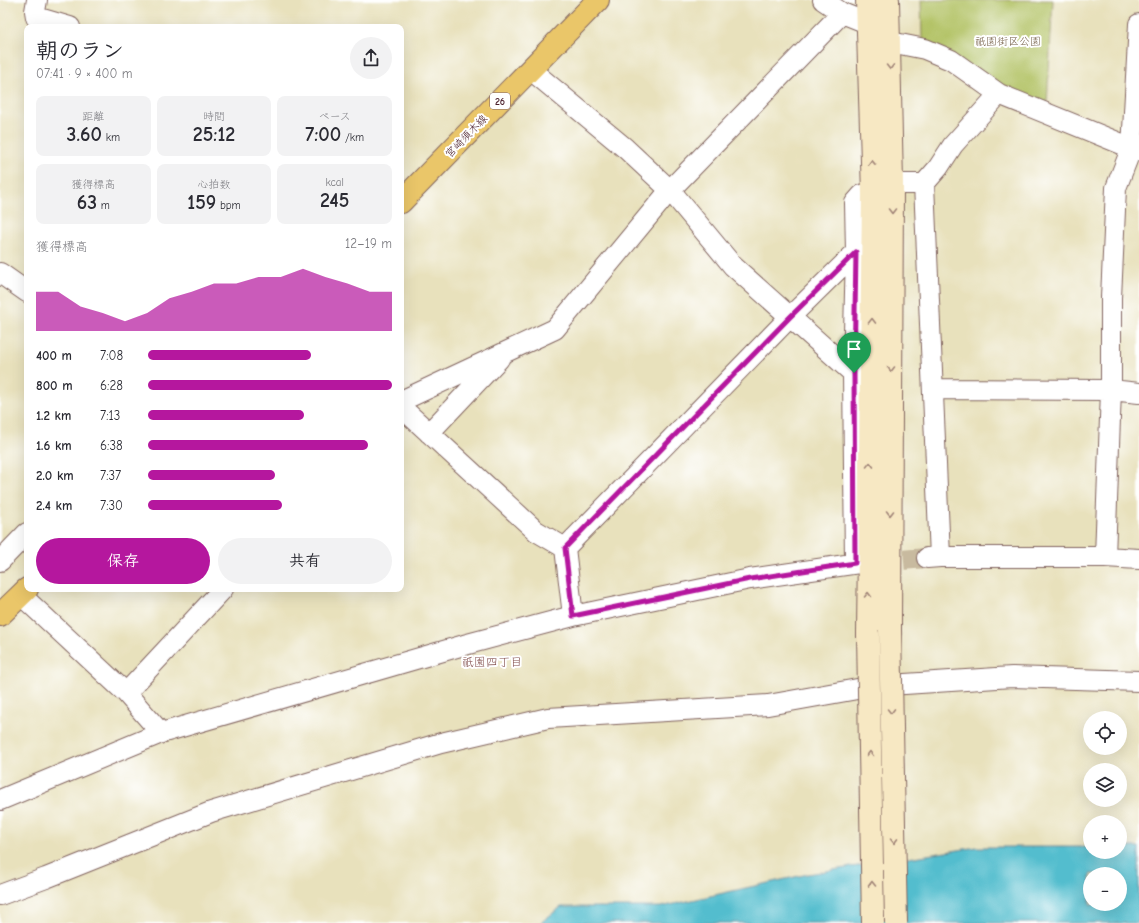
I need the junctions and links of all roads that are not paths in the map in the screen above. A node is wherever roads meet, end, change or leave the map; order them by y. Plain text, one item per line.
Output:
1 (37, 0) edge
2 (598, 0) edge
3 (823, 0) edge
4 (867, 0) edge
5 (888, 0) edge
6 (842, 13) junction
7 (867, 23) junction
8 (60, 24) edge
9 (1139, 24) edge
10 (890, 42) junction
11 (531, 70) junction
12 (999, 94) junction
13 (1136, 149) edge
14 (924, 184) junction
15 (882, 189) junction
16 (670, 190) junction
17 (404, 199) edge
18 (856, 252) junction
19 (0, 273) edge
20 (24, 290) edge
21 (790, 317) junction
22 (508, 351) junction
23 (854, 373) junction
24 (933, 389) junction
25 (1111, 390) junction
26 (1139, 393) edge
27 (404, 399) edge
28 (404, 410) edge
29 (429, 433) junction
30 (23, 542) edge
31 (565, 548) junction
32 (1105, 557) junction
33 (1139, 559) edge
34 (0, 561) edge
35 (24, 592) edge
36 (220, 592) edge
37 (0, 616) edge
38 (573, 616) junction
39 (1139, 681) edge
40 (126, 693) junction
41 (161, 733) junction
42 (0, 800) edge
43 (0, 895) edge
44 (873, 923) edge
45 (896, 923) edge

1 - 8 street
2 - 11 main road, 宮崎須木線 / 26
3 - 6 street
4 - 7 street
5 - 10 street
6 - 7 street
6 - 16 street
7 - 10 street
15 -> 7 street
9 - 13 street
10 - 12 street
10 -> 15 street
11 - 16 street
11 - 17 main road, 宮崎須木線 / 26
12 - 13 street
12 - 14 street
13 - 25 street
14 - 15 street
14 - 24 street
15 - 18 street
44 -> 15 street, bridge
15 -> 45 street, bridge
16 - 21 street
16 - 22 street
18 - 21 street
18 - 23 street
19 - 20 street
21 - 23 street
21 - 31 street
22 - 27 street
22 - 29 street
23 - 38 street
24 - 25 street
24 - 32 street
25 - 26 street
25 - 32 street
28 - 29 street
29 - 31 street
30 - 34 street
31 - 38 street
32 - 33 street
35 - 37 main road
35 - 40 street
36 - 40 street
38 - 41 street
39 - 43 street
40 - 41 street
41 - 42 street

